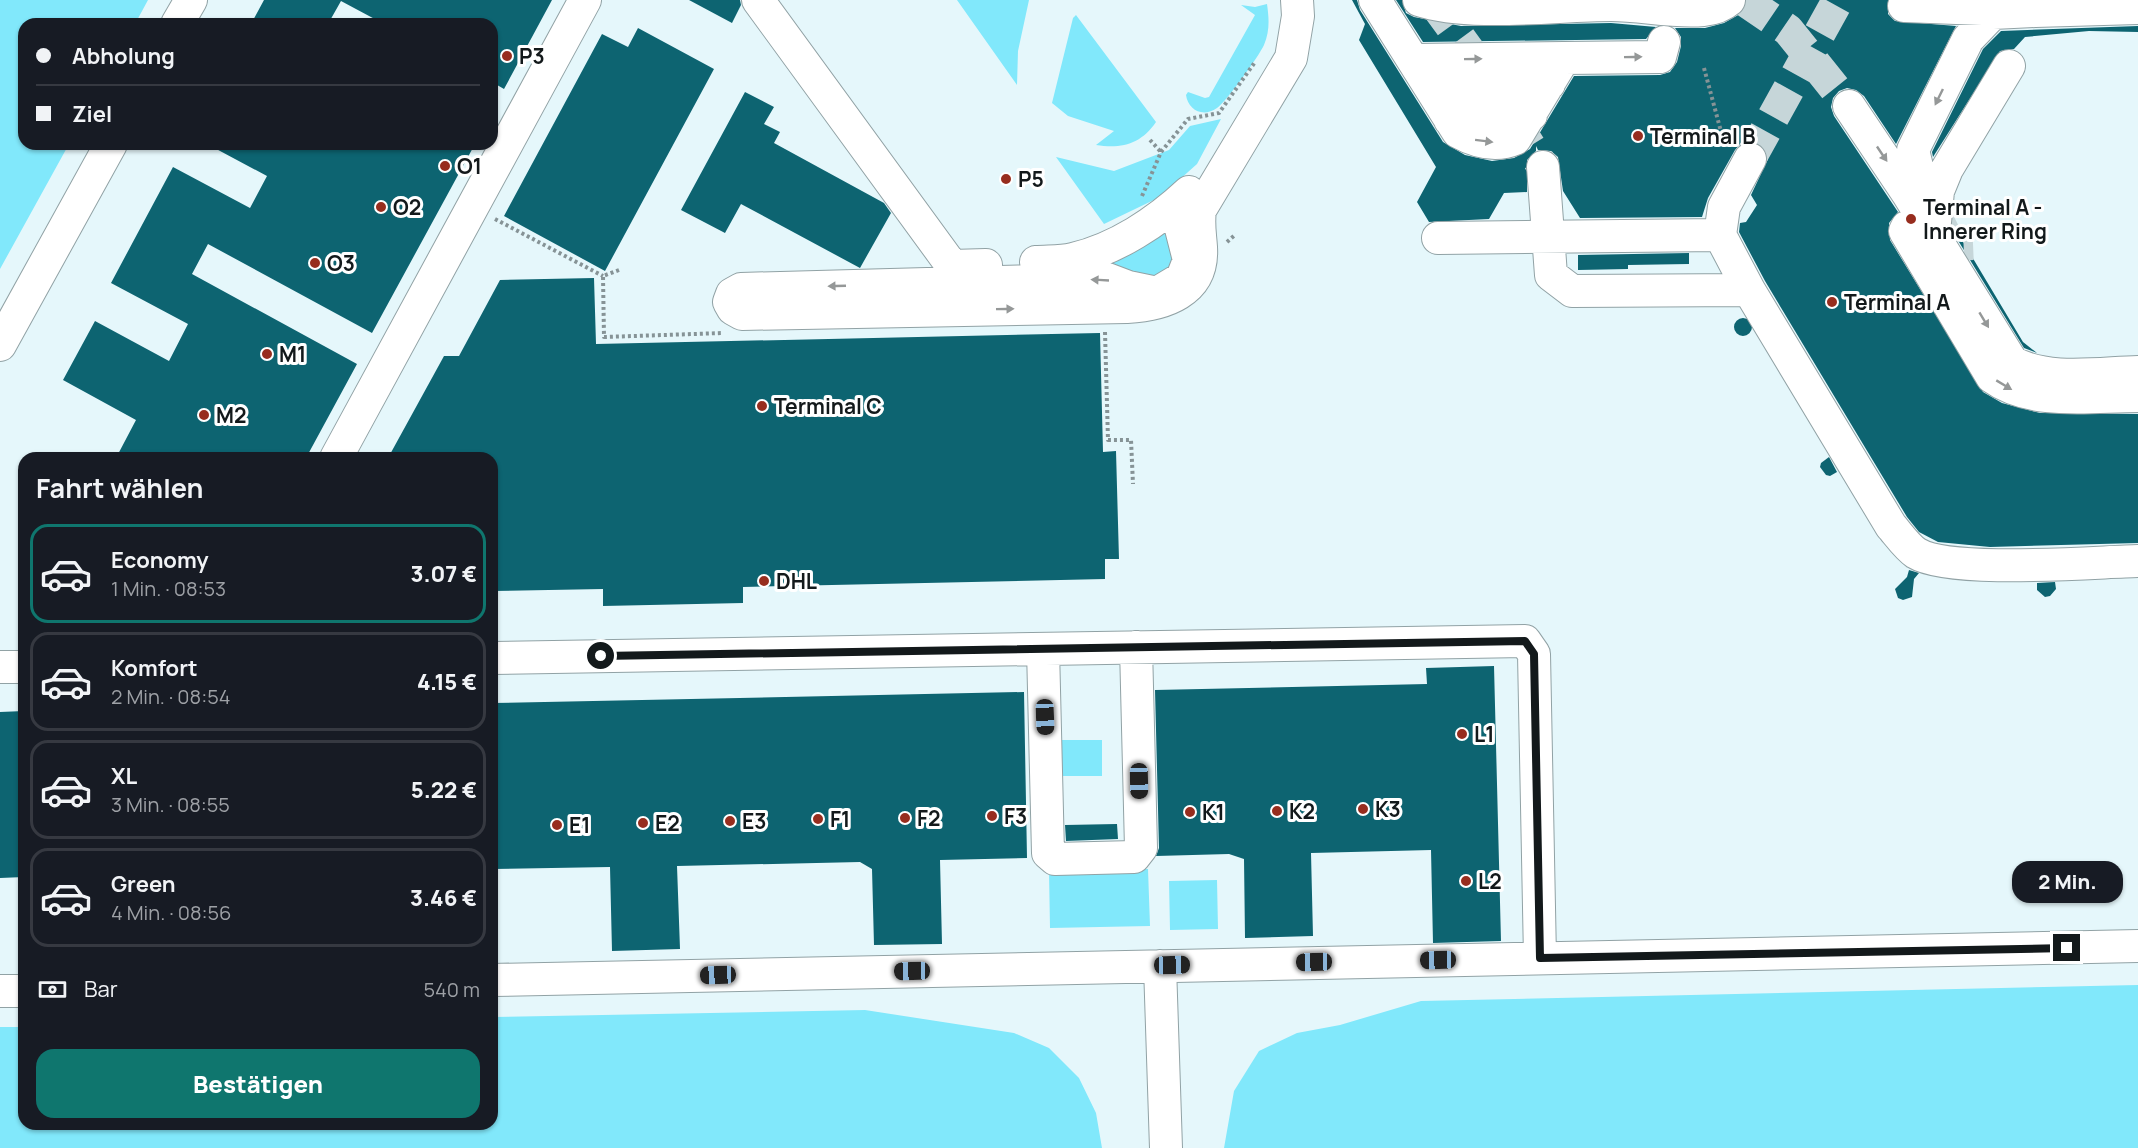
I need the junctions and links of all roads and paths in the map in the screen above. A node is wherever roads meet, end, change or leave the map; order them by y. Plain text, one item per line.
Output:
1 (190, 0) edge
2 (585, 0) edge
3 (758, 0) edge
4 (1375, 0) edge
5 (1419, 0) edge
6 (1729, 0) edge
7 (1621, 2) edge
8 (1292, 5) edge
9 (1904, 6) dead end
10 (2138, 8) edge
11 (180, 18) edge
12 (2056, 18) junction
13 (1670, 19) edge
14 (1260, 56) dead end
15 (1415, 60) junction
16 (2009, 66) dead end
17 (1704, 69) dead end
18 (1967, 69) dead end
19 (1556, 71) junction
20 (1432, 89) junction
21 (1849, 106) tunnel mouth
22 (1723, 139) dead end
23 (1150, 140) dead end
24 (108, 150) edge
25 (1161, 152) junction
26 (1750, 159) tunnel mouth
27 (1155, 166) dead end
28 (1543, 167) tunnel mouth
29 (1175, 205) junction
30 (472, 206) junction
31 (1916, 207) junction
32 (1720, 235) junction
33 (1933, 235) junction
34 (1548, 236) junction
35 (1438, 238) dead end
36 (619, 270) dead end
37 (603, 276) junction
38 (1749, 290) junction
39 (945, 296) junction
40 (1104, 325) dead end
41 (731, 333) dead end
42 (1100, 342) dead end
43 (0, 345) edge
44 (1106, 345) junction
45 (2138, 372) edge
46 (2138, 396) edge
47 (339, 452) edge
48 (1133, 484) dead end
49 (2138, 561) edge
50 (1136, 647) junction
51 (1043, 649) junction
52 (498, 658) edge
53 (0, 667) edge
54 (18, 667) edge
55 (2138, 946) edge
56 (1540, 958) junction
57 (1160, 966) junction
58 (498, 980) edge
59 (0, 991) edge
60 (18, 991) edge
61 (1166, 1148) edge

1 - 11 lane
2 - 30 lane
3 - 29 lane
4 - 15 lane
5 - 7 lane
6 - 13 lane
7 - 13 lane
8 - 29 lane
39 -> 8 lane
9 - 12 lane
10 - 12 lane
12 - 18 lane
12 -> 33 lane
19 -> 13 lane
14 - 25 path
15 -> 19 lane
15 - 20 lane
16 - 33 lane
17 - 22 path
19 - 20 lane
20 -> 19 lane
21 -> 31 lane
23 - 25 path
24 - 43 lane
25 - 27 path
26 - 32 lane
28 - 34 lane
29 -> 39 lane
30 - 37 path
30 - 47 lane
31 - 33 lane
31 -> 46 lane
32 - 34 lane
32 - 38 lane
33 -> 45 lane
34 - 35 lane
34 - 38 lane
36 - 37 path
37 - 41 path
38 - 49 lane
39 -> 39 lane
40 - 44 path
42 - 44 path
44 - 48 path
50 - 51 lane
50 - 51 lane
50 - 56 lane
51 - 52 lane
53 - 54 lane
55 - 56 lane
56 - 57 lane
57 - 58 lane
57 - 61 lane
59 - 60 lane

